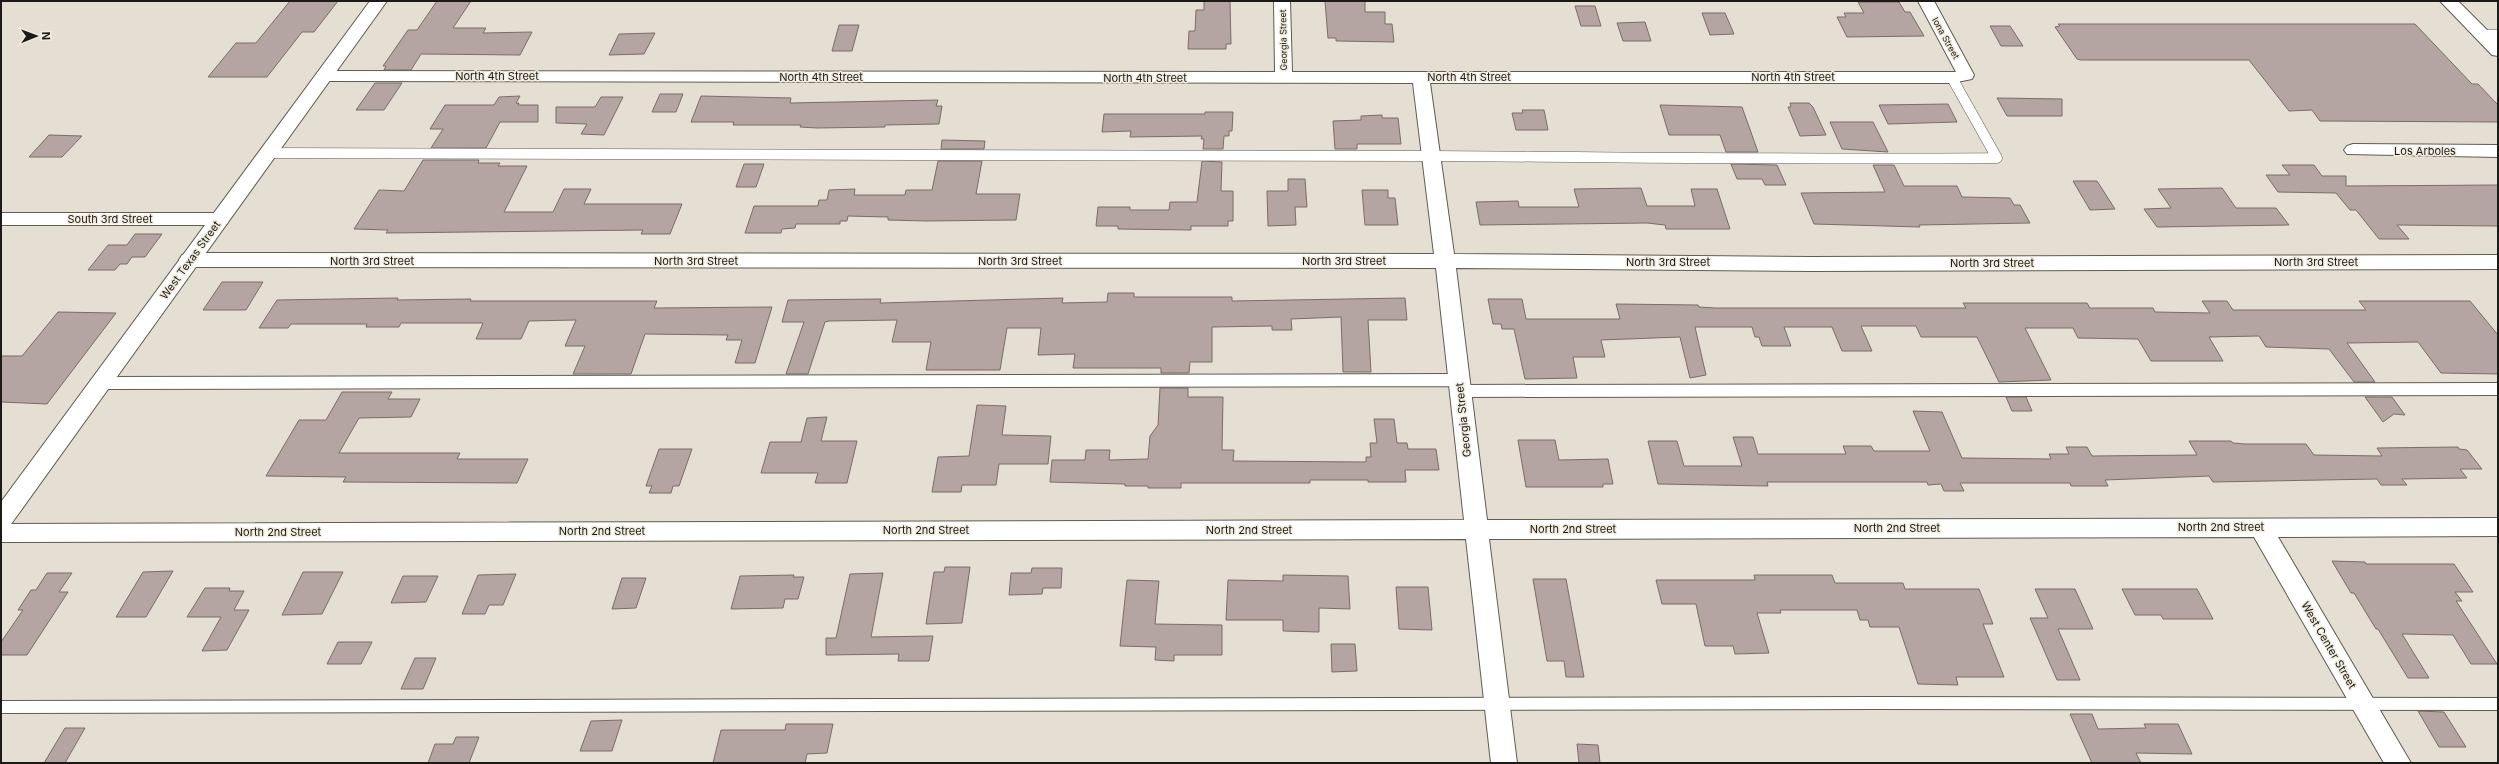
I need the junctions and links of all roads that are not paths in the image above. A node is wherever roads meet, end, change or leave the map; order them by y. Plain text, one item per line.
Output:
1 (379, 1) edge
2 (1282, 1) edge
3 (1926, 1) edge
4 (2448, 1) edge
5 (2495, 44) edge
6 (324, 76) junction
7 (1959, 76) junction
8 (1421, 77) junction
9 (1284, 78) junction
10 (2353, 150) dead end
11 (2498, 151) edge
12 (268, 153) junction
13 (1432, 156) junction
14 (1, 219) edge
15 (220, 219) junction
16 (189, 260) junction
17 (1445, 261) junction
18 (2498, 262) edge
19 (101, 383) junction
20 (1459, 386) junction
21 (2498, 389) edge
22 (1, 520) edge
23 (2260, 527) junction
24 (2498, 527) edge
25 (1475, 529) junction
26 (1, 533) edge
27 (1496, 702) junction
28 (2363, 703) junction
29 (2498, 704) edge
30 (1, 708) edge
31 (1504, 763) edge
32 (2398, 763) edge

1 - 6 street, West Texas Street
2 - 9 street, Georgia Street
3 - 7 street, Iona Street
4 - 5 street
6 - 9 street, North 4th Street
6 - 12 street, West Texas Street
7 - 8 street, North 4th Street
7 - 13 lane
8 - 9 street, North 4th Street
8 - 13 street, Georgia Street
10 - 11 street, Los Arboles
12 - 13 lane
12 - 15 street, West Texas Street
13 - 17 street, Georgia Street
14 - 15 street, South 3rd Street
15 - 16 street, West Texas Street
16 - 17 street, North 3rd Street
16 - 19 street, West Texas Street
17 - 18 street, North 3rd Street
17 - 20 street, Georgia Street
19 - 20 lane
19 - 22 street, West Texas Street
20 - 21 lane
20 - 25 street, Georgia Street
23 - 24 street, North 2nd Street
23 - 25 street, North 2nd Street
23 - 28 street, West Center Street
25 - 26 street, North 2nd Street
25 - 27 street, Georgia Street
27 - 28 lane
27 - 30 lane
27 - 31 street, Georgia Street
28 - 29 lane
28 - 32 street, West Center Street

